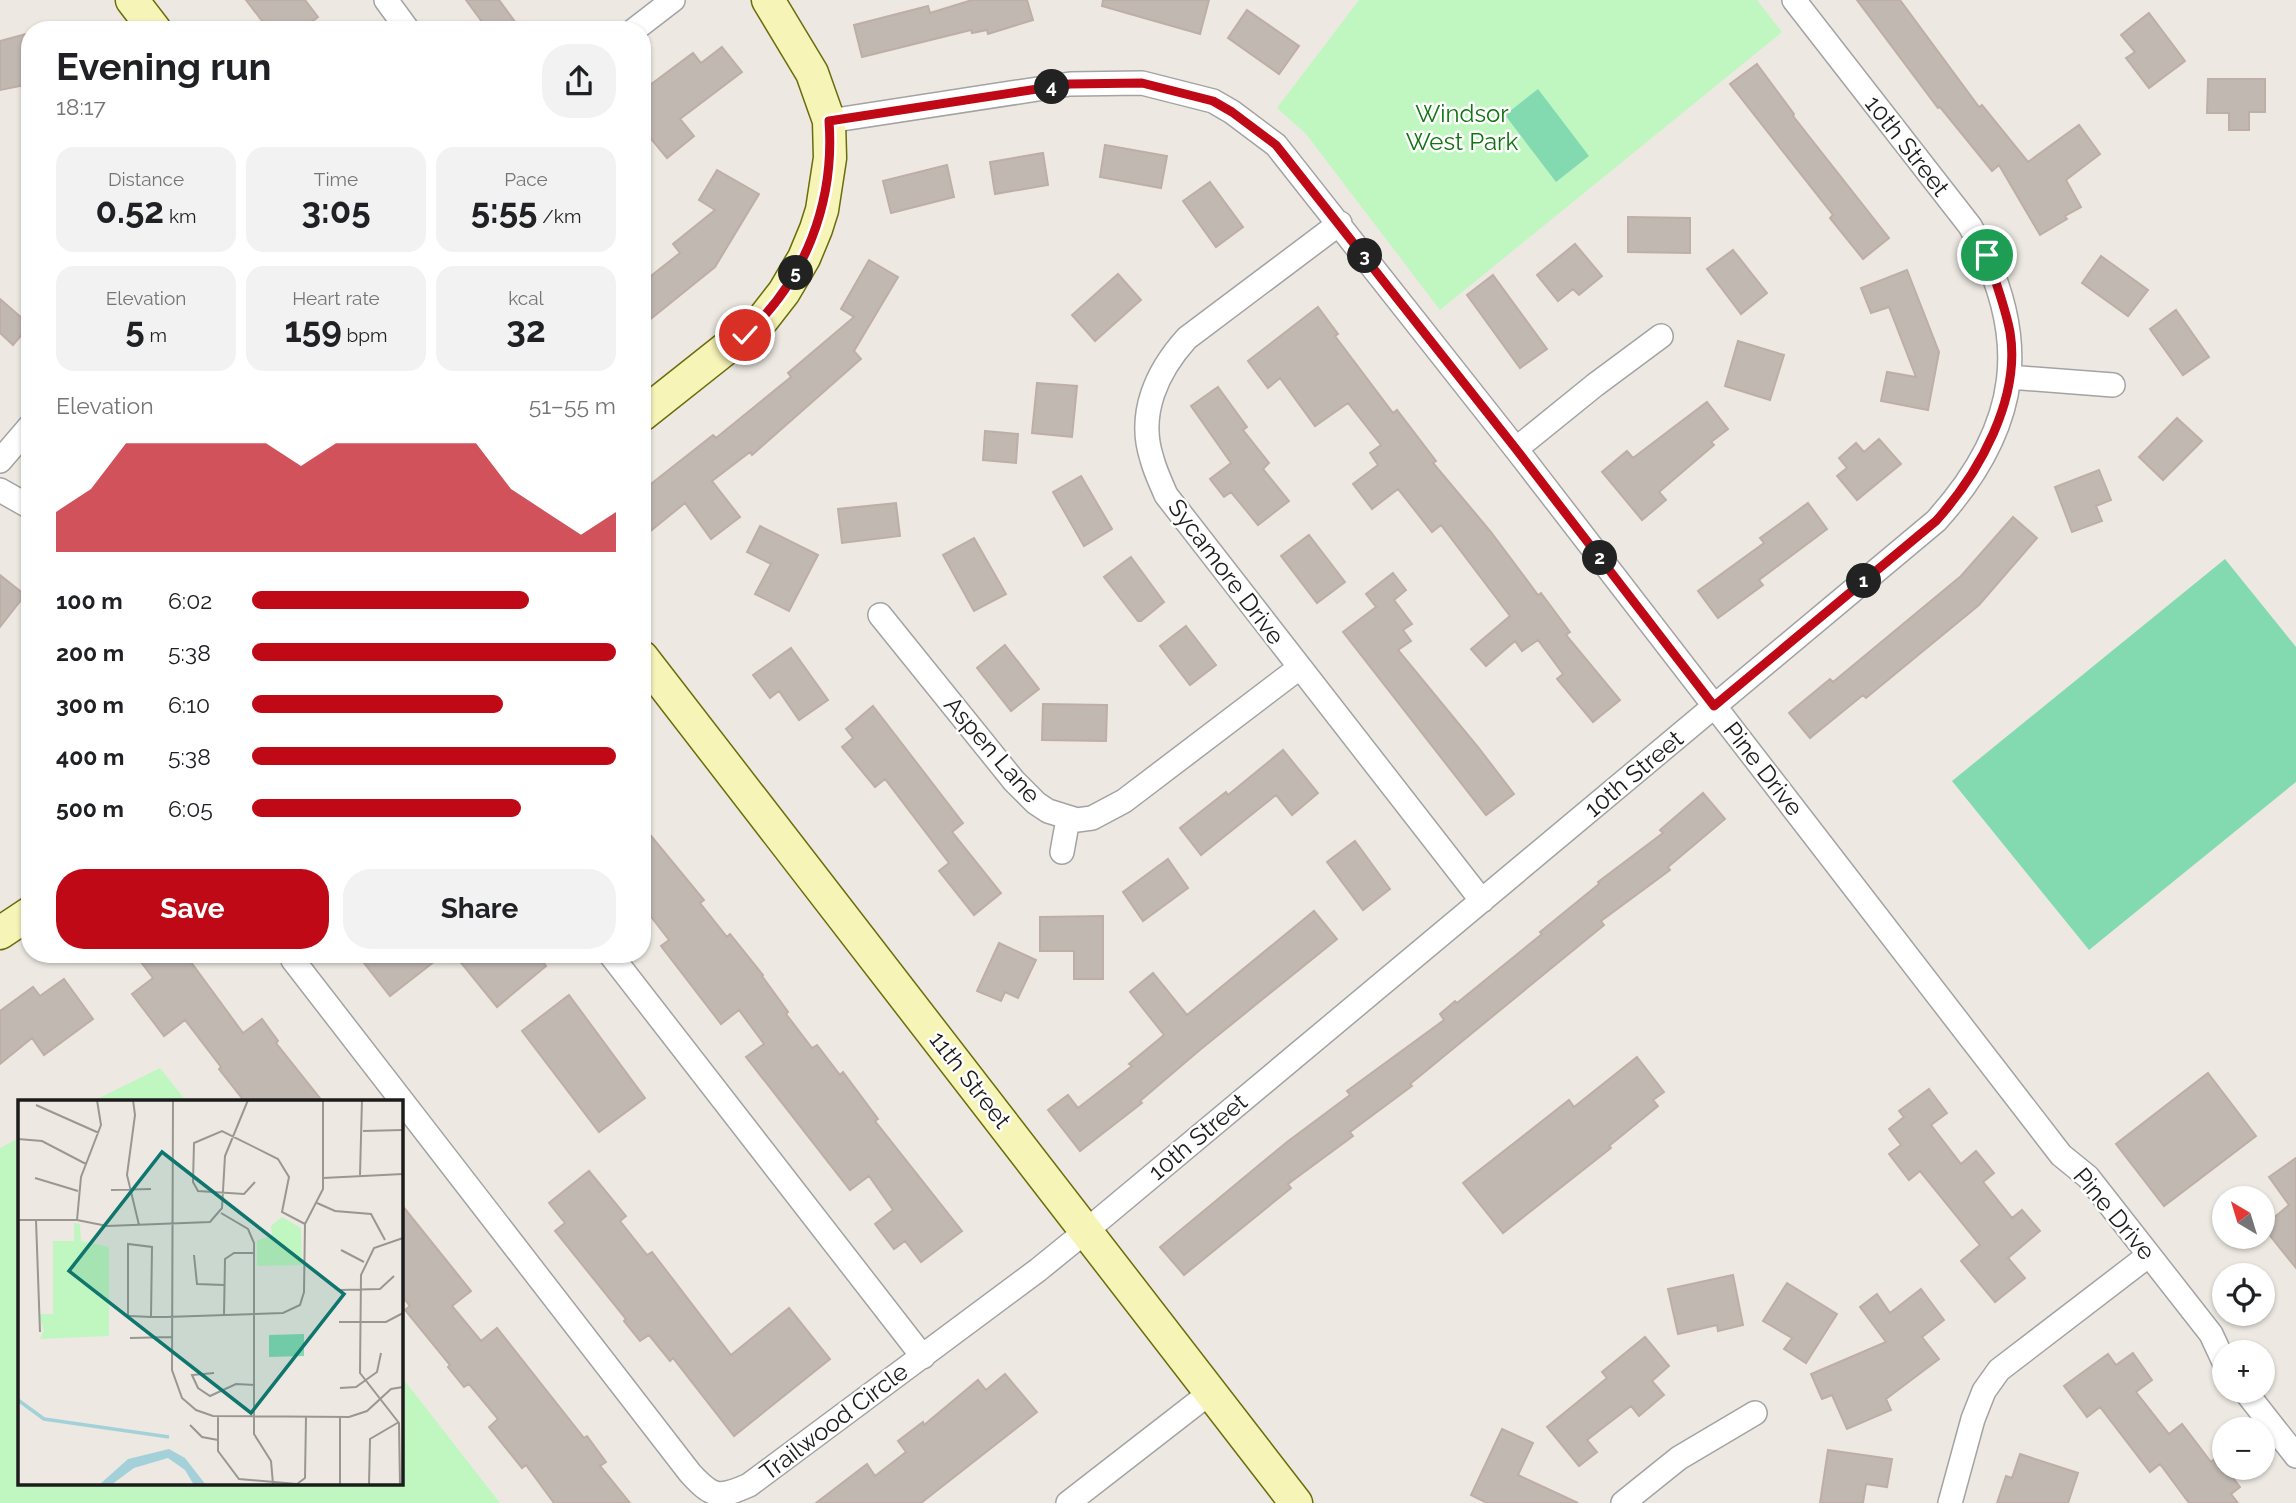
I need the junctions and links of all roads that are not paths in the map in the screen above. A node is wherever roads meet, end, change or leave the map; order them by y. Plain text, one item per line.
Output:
1 (132, 0) edge
2 (386, 0) edge
3 (673, 0) edge
4 (768, 0) edge
5 (1794, 0) edge
6 (148, 21) edge
7 (401, 21) edge
8 (646, 21) edge
9 (829, 121) junction
10 (1340, 223) junction
11 (1661, 337) dead end
12 (2009, 377) junction
13 (2113, 384) dead end
14 (651, 408) edge
15 (21, 436) edge
16 (1516, 449) junction
17 (0, 461) edge
18 (0, 490) edge
19 (21, 503) edge
20 (880, 615) dead end
21 (1299, 668) junction
22 (651, 669) edge
23 (1714, 706) junction
24 (1068, 818) junction
25 (1062, 852) dead end
26 (1482, 901) junction
27 (21, 920) edge
28 (0, 933) edge
29 (295, 963) edge
30 (617, 963) edge
31 (401, 1100) edge
32 (402, 1101) edge
33 (1086, 1231) junction
34 (2149, 1255) junction
35 (2214, 1340) edge
36 (923, 1357) junction
37 (1211, 1392) junction
38 (2254, 1403) edge
39 (1755, 1413) dead end
40 (2296, 1456) edge
41 (721, 1499) edge
42 (1068, 1503) edge
43 (1296, 1503) edge
44 (1623, 1503) edge
45 (1950, 1503) edge

1 - 6 street
2 - 7 street
3 - 8 street
4 - 9 street
5 - 12 street, 10th Street
9 - 10 street, Pine Drive
9 - 14 street
10 - 16 street, Pine Drive
10 - 21 street, Sycamore Drive
11 - 16 street
12 - 13 street
12 - 23 street, 10th Street
15 - 17 street
16 - 23 street, Pine Drive
18 - 19 street
20 - 24 street, Aspen Lane
21 - 24 street, Aspen Lane
21 - 26 street, Sycamore Drive
22 - 33 street, 11th Street
23 - 26 street, 10th Street
23 - 34 street, Pine Drive
24 - 25 street
26 - 33 street, 10th Street
27 - 28 street
29 - 31 street, Trailwood Circle
30 - 36 street, Trailwood Circle
32 - 41 street, Trailwood Circle
33 - 36 street, 10th Street
33 - 37 street, 11th Street
34 - 35 street, Pine Drive
34 - 45 street
36 - 41 street, Trailwood Circle
37 - 42 street
37 - 43 street, 11th Street
38 - 40 street
39 - 44 street

